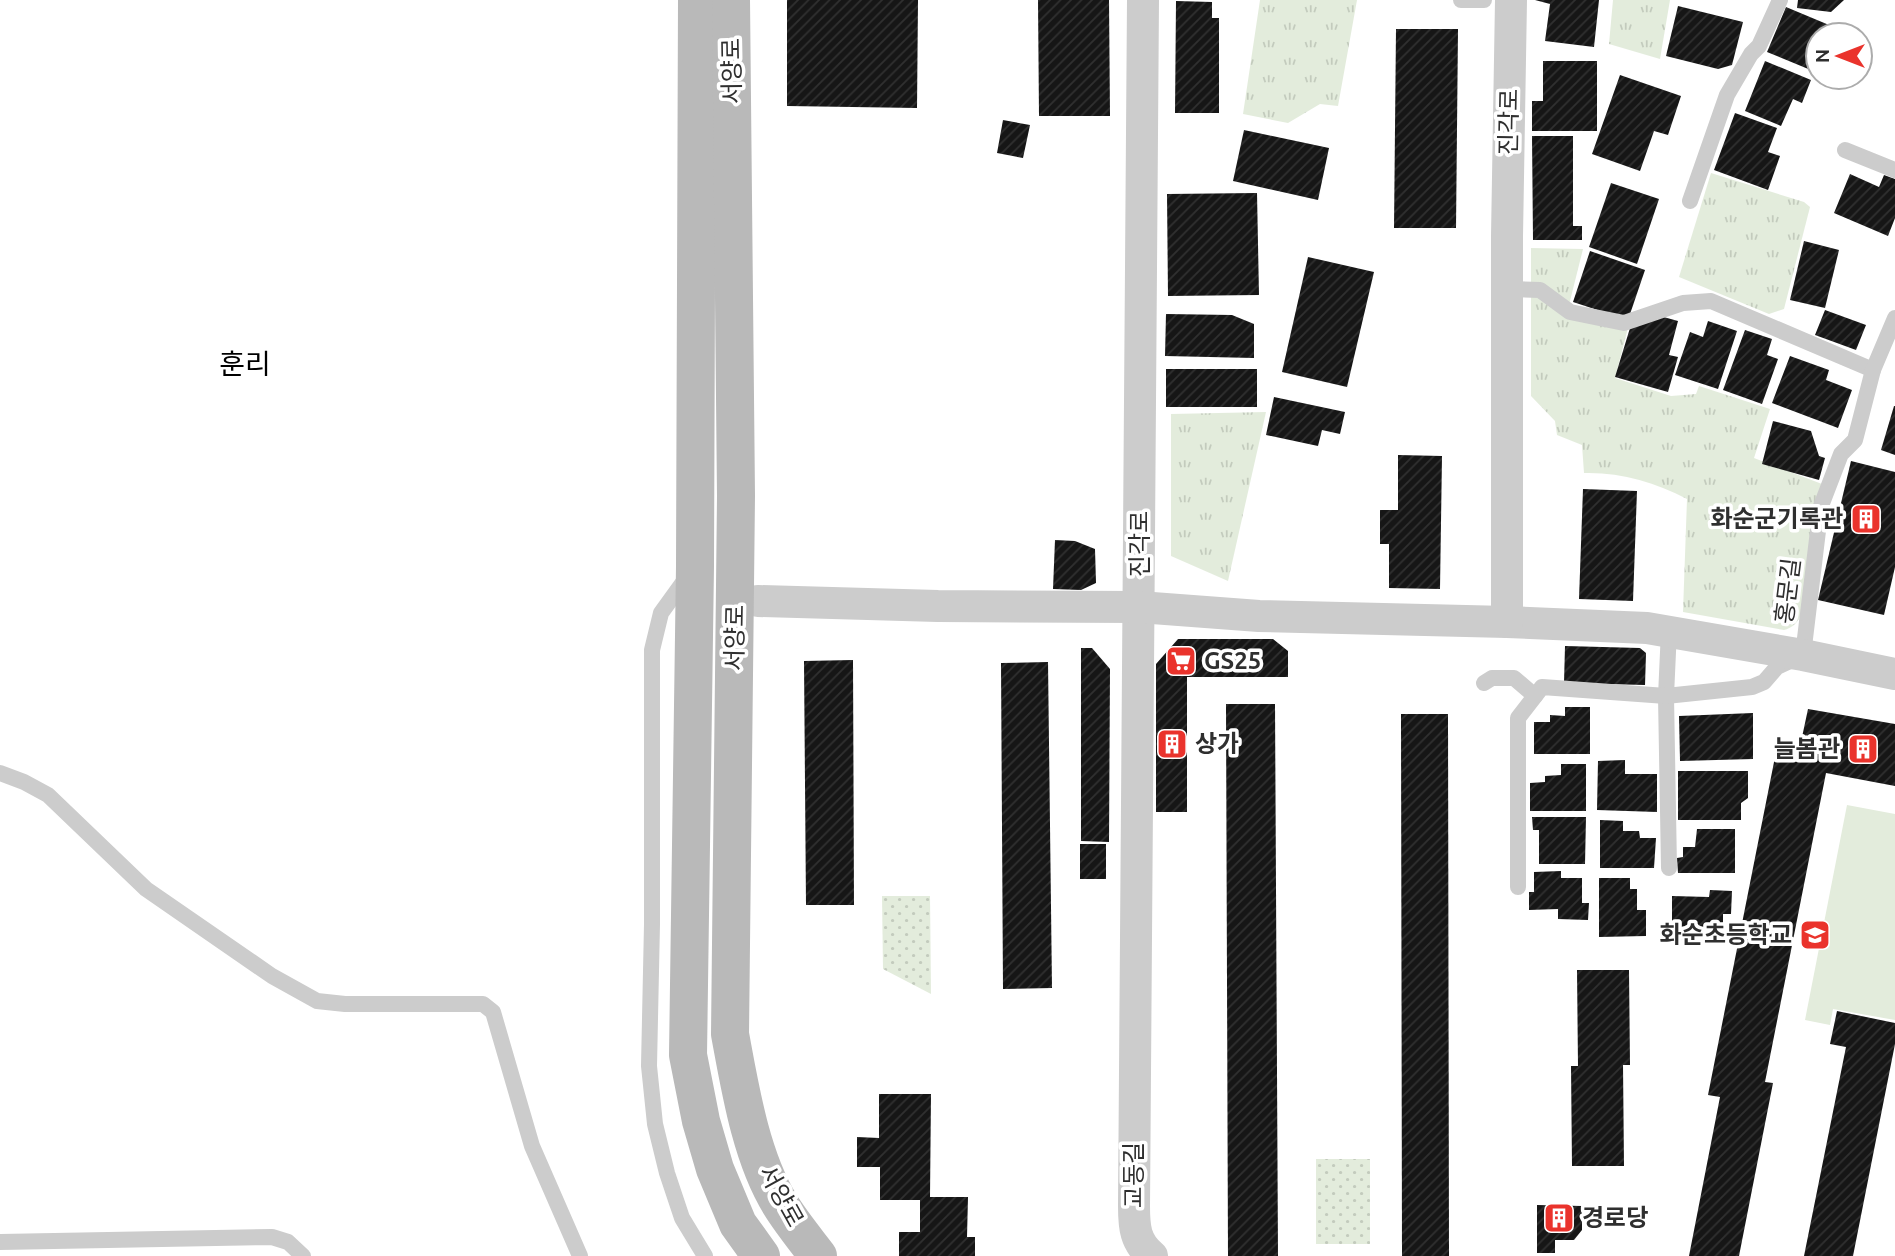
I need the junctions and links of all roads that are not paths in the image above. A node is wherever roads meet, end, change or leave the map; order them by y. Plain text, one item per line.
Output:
1 (697, 0) edge
2 (732, 0) edge
3 (1143, 0) edge
4 (1461, 0) edge
5 (1484, 0) edge
6 (1511, 0) edge
7 (1780, 0) edge
8 (1845, 150) dead end
9 (1895, 170) edge
10 (1690, 201) dead end
11 (1507, 289) junction
12 (1895, 318) edge
13 (1873, 370) junction
14 (695, 566) junction
15 (758, 601) dead end
16 (1139, 607) junction
17 (1507, 622) junction
18 (1669, 630) junction
19 (1803, 655) junction
20 (1895, 674) edge
21 (1484, 683) dead end
22 (1535, 696) junction
23 (1667, 696) junction
24 (0, 773) edge
25 (1669, 869) dead end
26 (1518, 887) dead end
27 (1134, 1088) joint
28 (0, 1242) edge
29 (303, 1256) edge
30 (580, 1256) edge
31 (705, 1256) edge
32 (761, 1256) edge
33 (818, 1256) edge
34 (1152, 1256) edge

1 - 14 main road, 서양로
2 - 33 main road, 서양로
3 - 16 street, 진각로
4 - 5 lane
6 - 11 street, 진각로
7 - 10 lane
8 - 9 lane
11 - 13 lane
11 - 17 street, 진각로
12 - 13 lane, 홍문길
13 - 19 lane, 홍문길
14 - 31 lane
14 - 32 main road, 서양로
15 - 16 street
16 - 17 street
16 - 27 street, 진각로
17 - 18 street
18 - 19 street
18 - 23 lane
19 - 20 street
19 - 23 lane, 홍문길
21 - 22 lane
22 - 23 lane, 홍문길
22 - 26 lane
23 - 25 lane
24 - 30 lane
27 - 34 street, 교동길
28 - 29 lane

